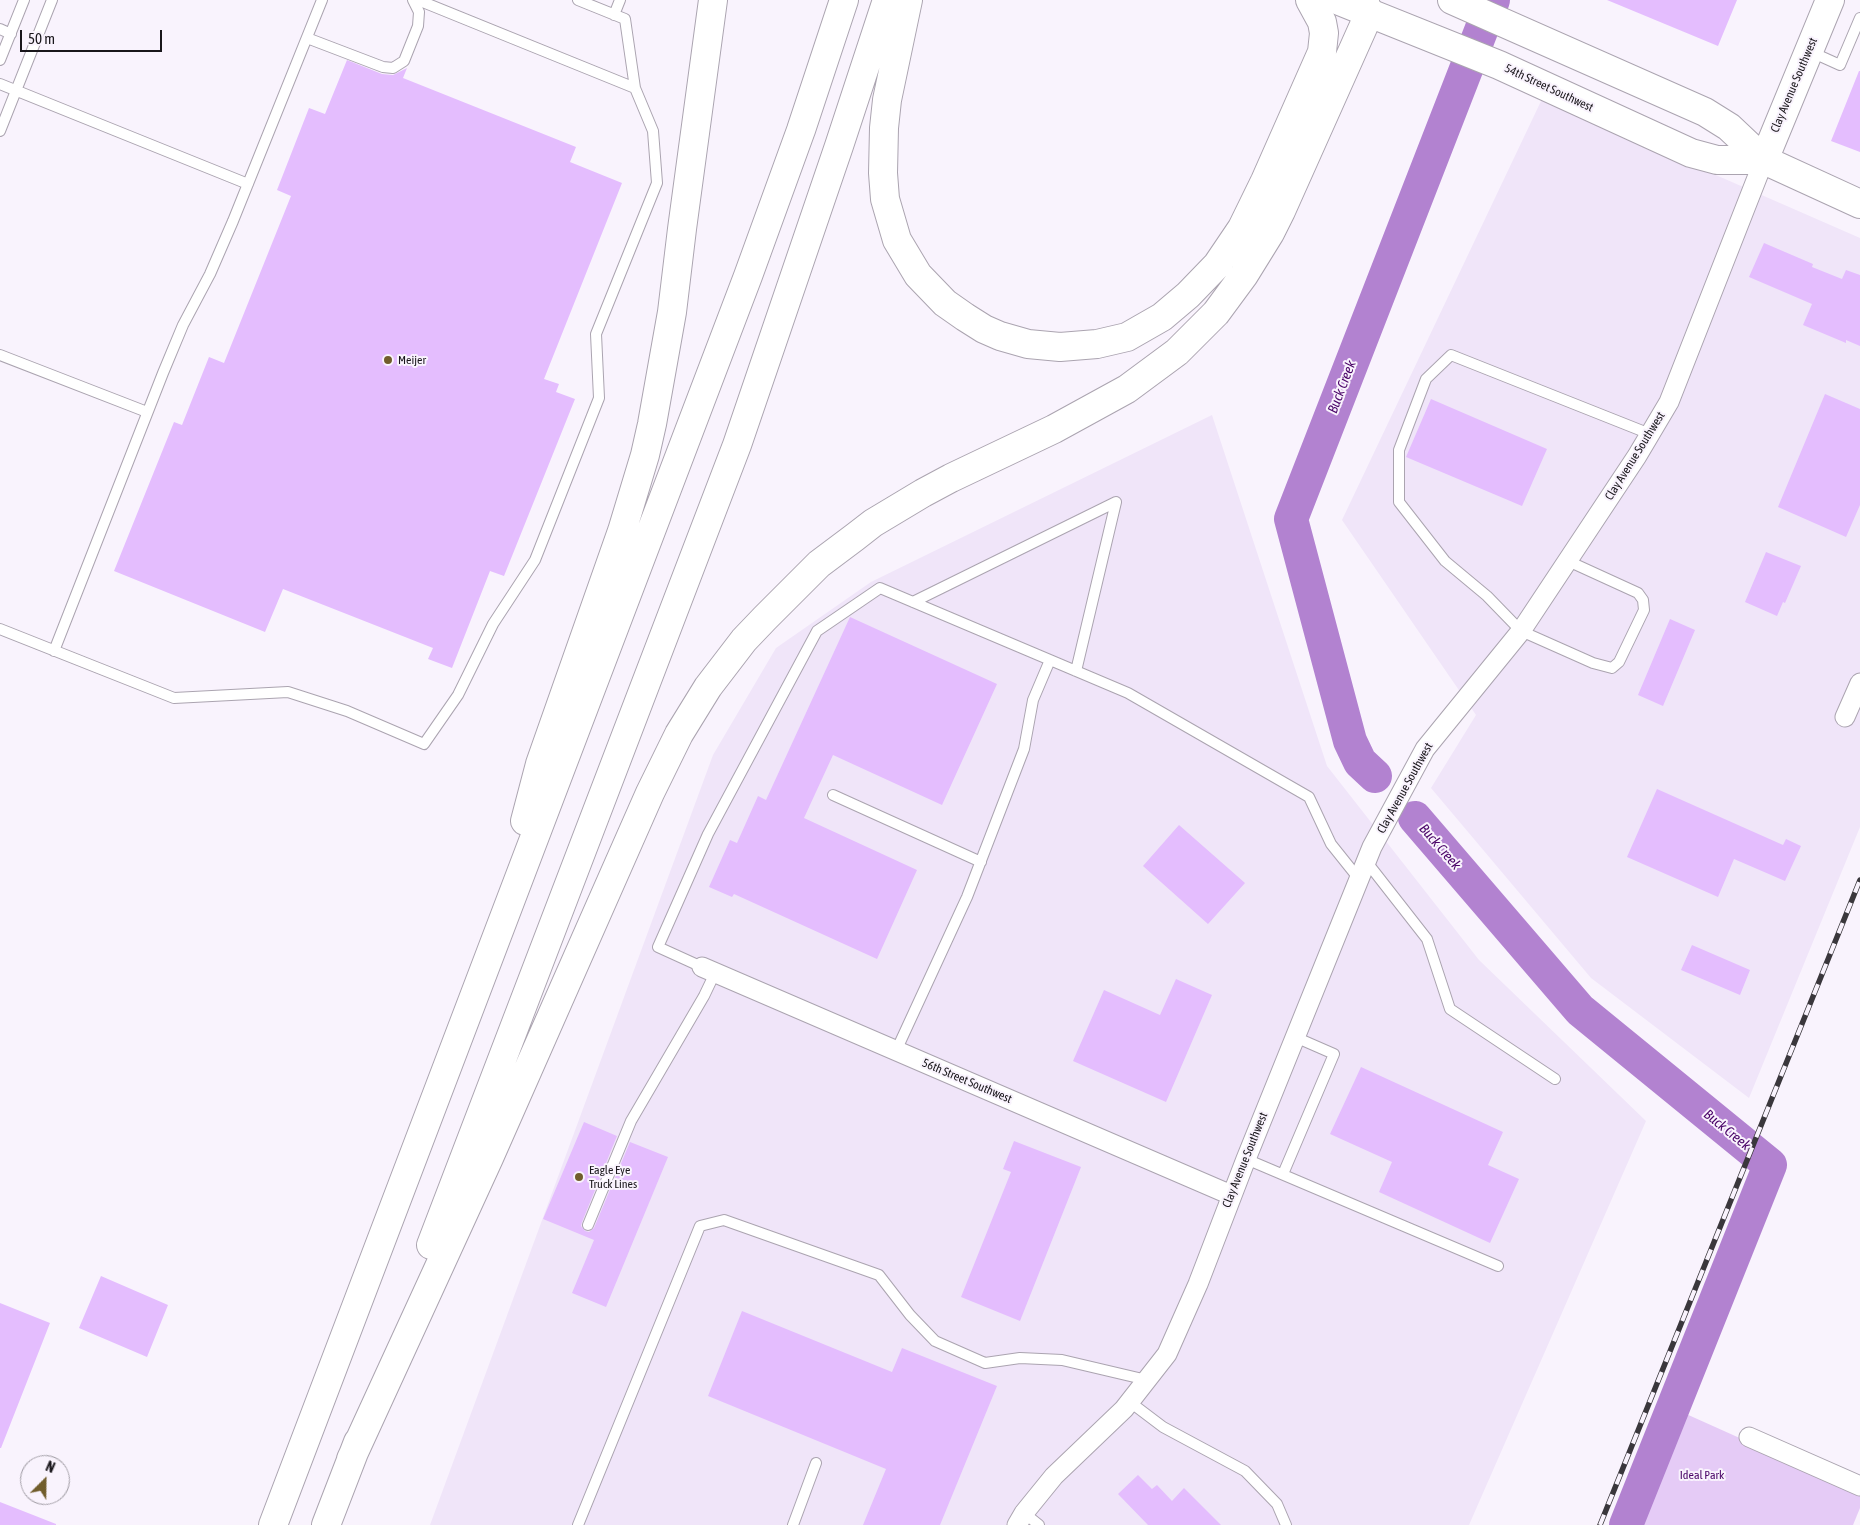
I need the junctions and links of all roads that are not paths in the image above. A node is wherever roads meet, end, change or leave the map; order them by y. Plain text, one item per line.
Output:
1 (24, 0) edge
2 (52, 0) edge
3 (322, 0) edge
4 (413, 0) edge
5 (418, 0) edge
6 (578, 0) edge
7 (620, 0) edge
8 (713, 0) edge
9 (844, 0) edge
10 (886, 0) edge
11 (908, 0) edge
12 (1310, 0) edge
13 (1338, 0) edge
14 (1830, 0) edge
15 (1456, 2) edge
16 (1366, 7) edge
17 (614, 15) junction
18 (1860, 18) edge
19 (0, 30) edge
20 (11, 34) junction
21 (307, 38) junction
22 (1808, 50) junction
23 (0, 60) edge
24 (0, 84) edge
25 (635, 88) junction
26 (16, 91) junction
27 (0, 131) edge
28 (1764, 160) junction
29 (248, 184) junction
30 (1860, 204) edge
31 (0, 355) edge
32 (147, 412) junction
33 (1650, 434) junction
34 (1568, 560) junction
35 (914, 602) junction
36 (0, 630) edge
37 (1521, 631) junction
38 (54, 651) junction
39 (1050, 660) junction
40 (1076, 671) junction
41 (1860, 683) edge
42 (1845, 716) dead end
43 (833, 795) dead end
44 (1366, 861) junction
45 (981, 862) junction
46 (1359, 879) junction
47 (502, 922) junction
48 (709, 970) junction
49 (1294, 1037) junction
50 (896, 1051) junction
51 (1555, 1079) dead end
52 (1246, 1159) junction
53 (1283, 1174) junction
54 (1231, 1195) junction
55 (588, 1225) dead end
56 (1498, 1266) dead end
57 (1147, 1380) junction
58 (1130, 1402) junction
59 (1749, 1437) dead end
60 (351, 1459) junction
61 (816, 1463) dead end
62 (1860, 1486) edge
63 (1027, 1521) edge
64 (273, 1525) edge
65 (326, 1525) edge
66 (578, 1525) edge
67 (793, 1525) edge
68 (1286, 1525) edge

1 - 20 lane
2 - 26 lane
3 - 21 lane
4 - 21 lane
5 - 25 lane
6 - 17 lane
7 - 17 lane
8 - 47 main road
9 - 47 main road
10 - 60 main road
11 - 12 main road
13 - 16 main road, 54th Street Southwest
14 - 22 main road, Clay Avenue Southwest
15 - 28 main road, 54th Street Southwest
16 - 28 main road, 54th Street Southwest
16 - 60 main road
17 - 25 lane
18 - 22 lane
19 - 20 lane
20 - 23 lane
21 - 29 lane
22 - 28 main road, Clay Avenue Southwest
24 - 26 lane
25 - 38 lane
26 - 27 lane
26 - 29 lane
28 - 30 main road, 54th Street Southwest
28 - 33 street, Clay Avenue Southwest
29 - 32 lane
31 - 32 lane
32 - 38 lane
33 - 34 street, Clay Avenue Southwest
33 - 37 lane
34 - 37 street, Clay Avenue Southwest
34 - 37 lane
35 - 39 lane
35 - 40 lane
35 - 48 lane
36 - 38 lane
37 - 44 street, Clay Avenue Southwest
39 - 40 lane
39 - 45 lane
40 - 46 lane
41 - 42 street
43 - 45 lane
44 - 46 street, Clay Avenue Southwest
44 - 51 lane
45 - 50 lane
46 - 49 street, Clay Avenue Southwest
47 - 64 main road
48 - 50 street, 56th Street Southwest
48 - 55 lane
49 - 52 street, Clay Avenue Southwest
49 - 53 lane
50 - 54 street, 56th Street Southwest
52 - 53 lane
52 - 54 street, Clay Avenue Southwest
53 - 56 lane
54 - 57 street, Clay Avenue Southwest
57 - 58 street, Clay Avenue Southwest
57 - 66 lane
58 - 63 street, Clay Avenue Southwest
58 - 68 lane
59 - 62 street
60 - 65 main road
61 - 67 lane

